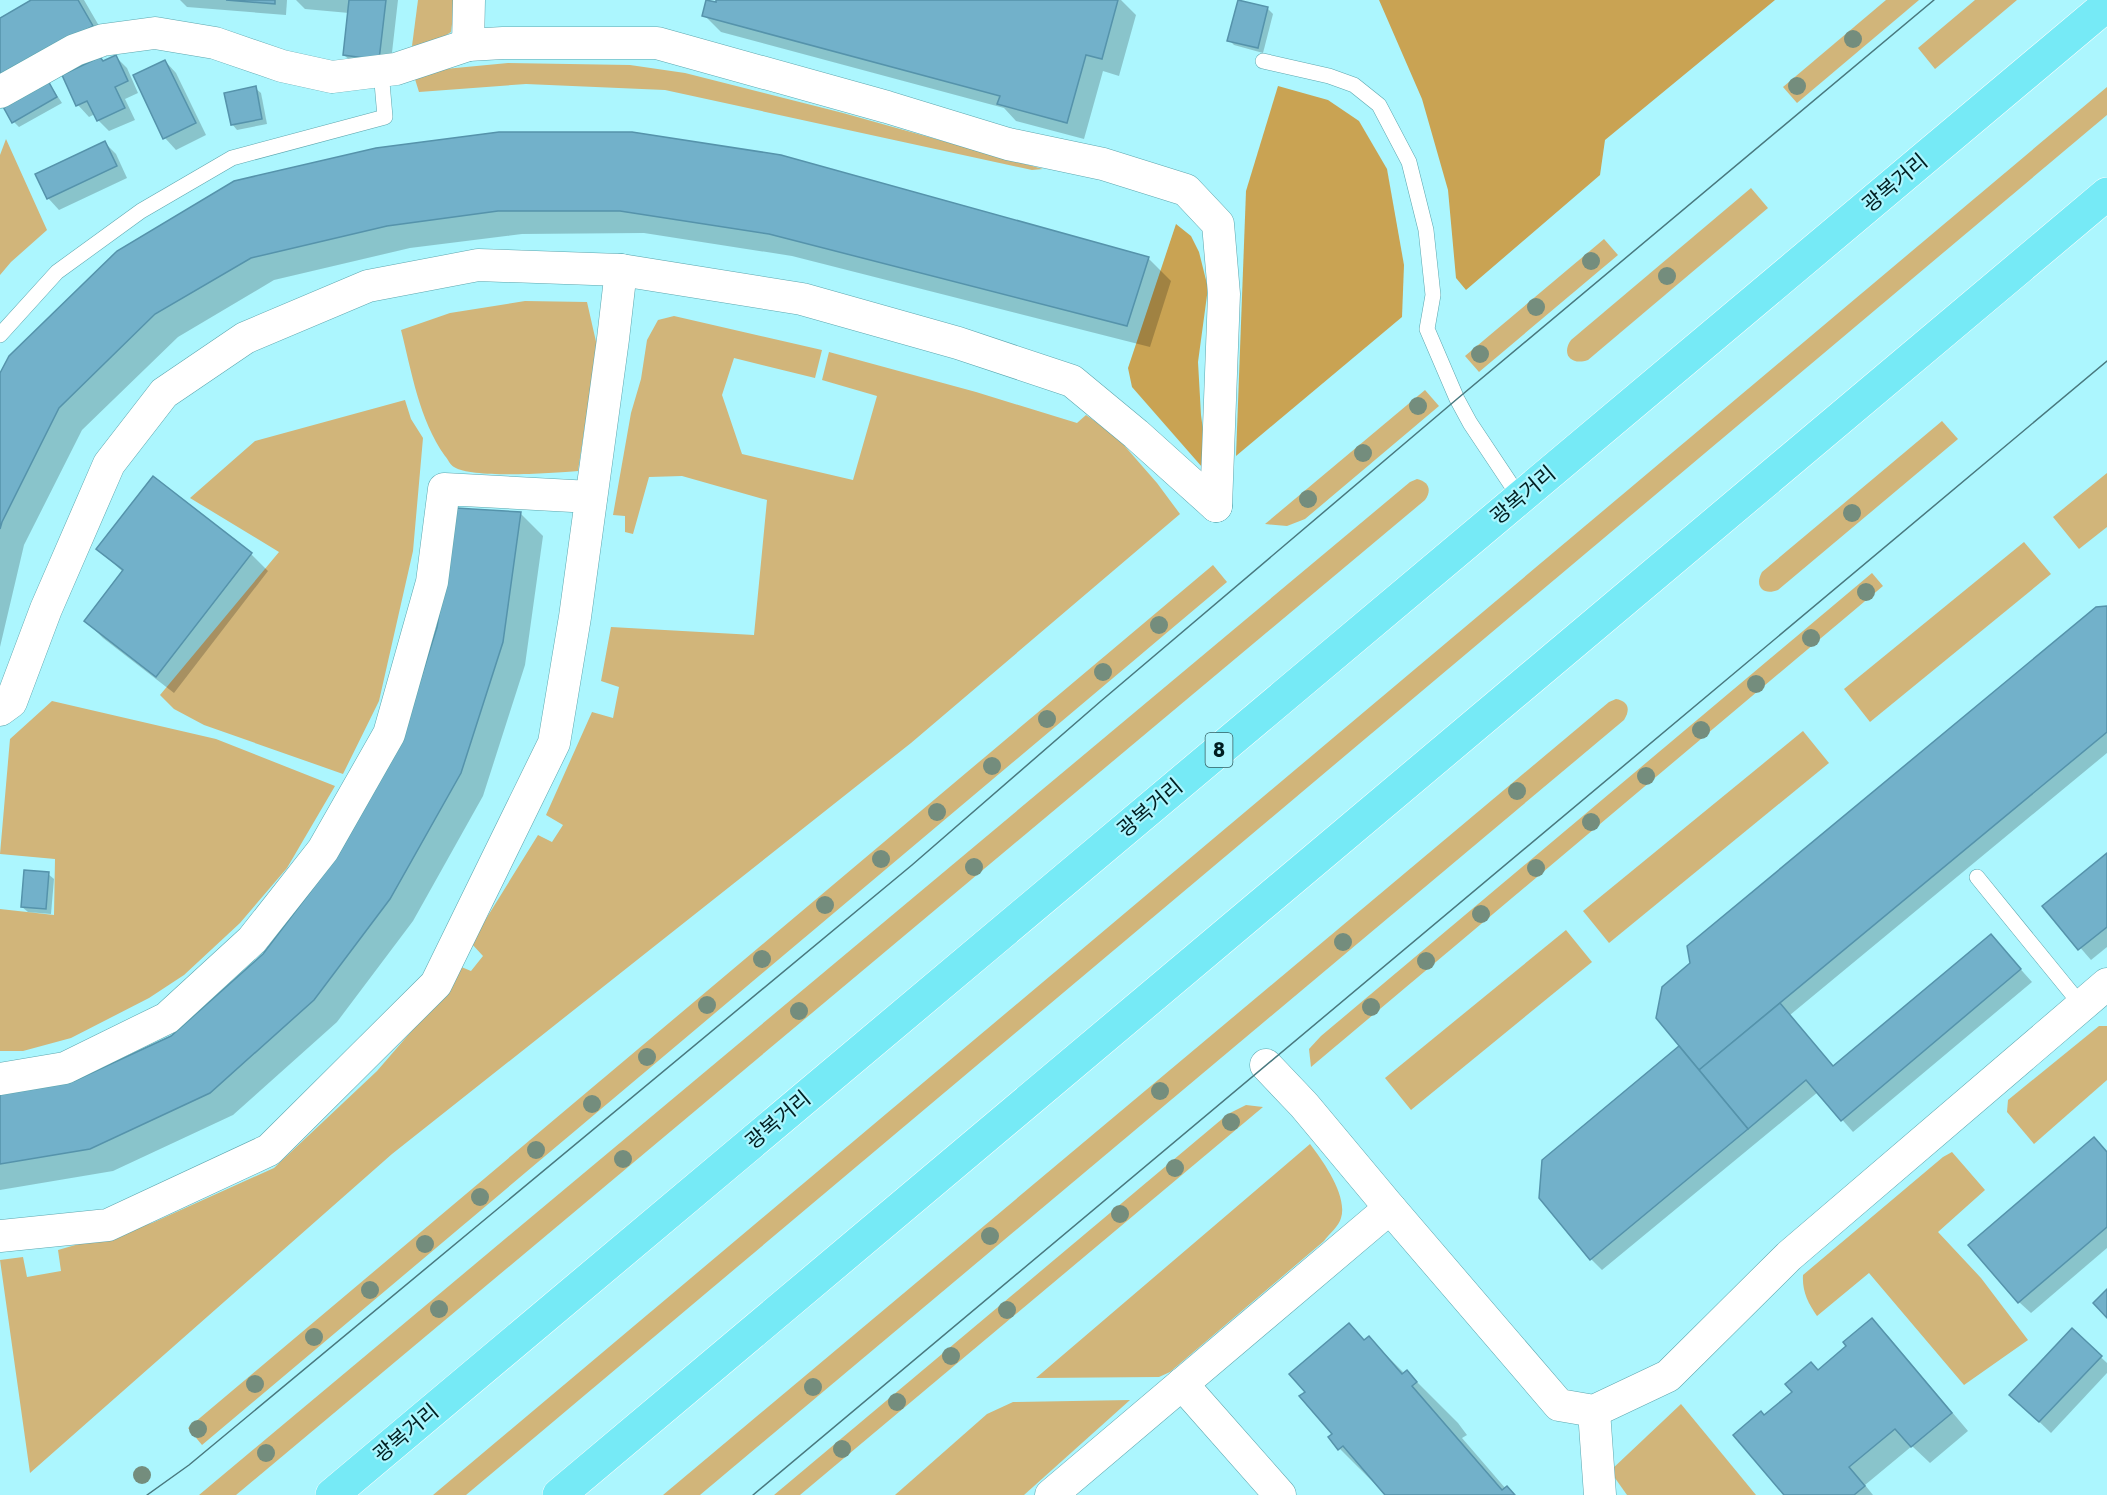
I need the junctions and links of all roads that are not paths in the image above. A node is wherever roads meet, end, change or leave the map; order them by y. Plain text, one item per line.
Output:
1 (469, 0) edge
2 (2107, 5) edge
3 (468, 45) junction
4 (1263, 61) dead end
5 (381, 71) junction
6 (0, 92) edge
7 (2107, 194) edge
8 (621, 270) junction
9 (0, 335) edge
10 (591, 497) junction
11 (1520, 498) junction
12 (0, 711) edge
13 (1977, 878) dead end
14 (2107, 984) edge
15 (2082, 1006) junction
16 (1266, 1065) dead end
17 (0, 1079) edge
18 (1390, 1209) junction
19 (0, 1236) edge
20 (1182, 1384) junction
21 (1594, 1411) junction
22 (332, 1495) edge
23 (559, 1495) edge
24 (1051, 1495) edge
25 (1280, 1495) edge
26 (1600, 1495) edge

1 - 3 street
2 - 11 highway, 광복거리 / 8
3 - 5 street
3 - 8 street
4 - 11 lane
5 - 6 street
5 - 9 lane
7 - 23 highway
8 - 10 street
8 - 12 street
10 - 17 street
10 - 19 street
11 - 22 highway, 광복거리 / 8
13 - 15 lane
14 - 15 street
15 - 21 street
16 - 18 street
18 - 20 street
18 - 21 street
20 - 24 street
20 - 25 street
21 - 26 street

